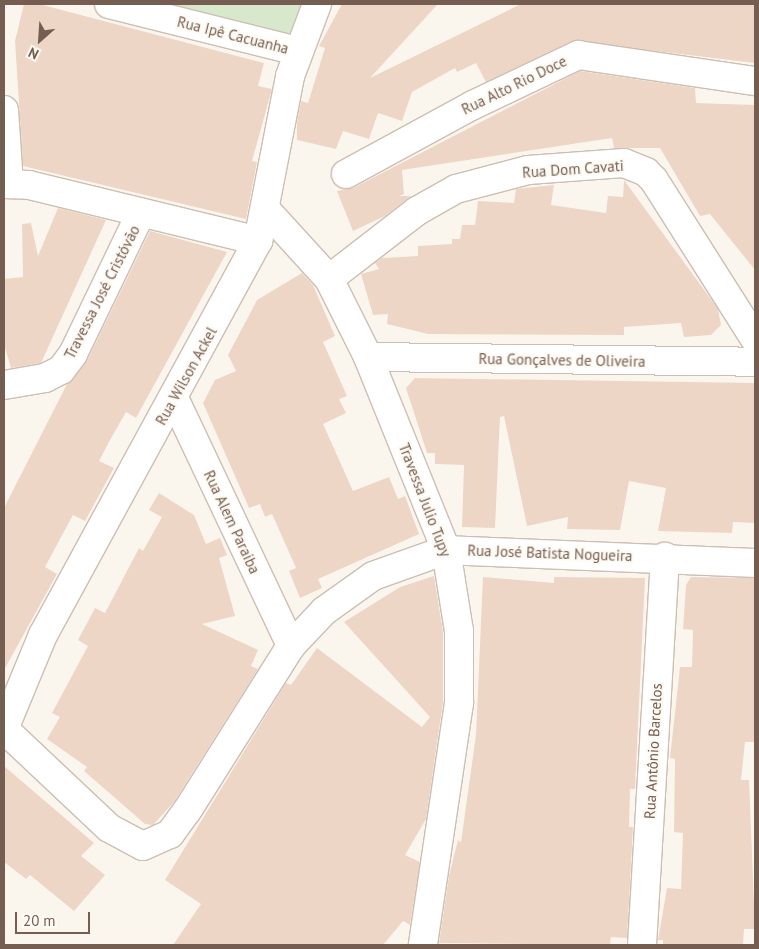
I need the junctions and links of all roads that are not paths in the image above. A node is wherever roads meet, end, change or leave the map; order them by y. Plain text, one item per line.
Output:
1 (109, 4) edge
2 (317, 4) edge
3 (298, 51) junction
4 (755, 81) edge
5 (4, 110) edge
6 (346, 174) dead end
7 (6, 184) edge
8 (267, 211) junction
9 (141, 213) junction
10 (258, 241) junction
11 (329, 279) junction
12 (755, 339) edge
13 (368, 357) junction
14 (755, 362) edge
15 (4, 385) edge
16 (174, 398) junction
17 (446, 550) junction
18 (664, 557) junction
19 (755, 563) edge
20 (291, 646) junction
21 (4, 729) edge
22 (423, 945) edge
23 (642, 945) edge

1 - 3 street, Rua Ipê Cacuanha
2 - 3 street, Rua Wilson Ackel
3 - 8 street, Rua Wilson Ackel
4 - 6 street, Rua Alto Rio Doce
5 - 7 street
7 - 9 street
8 - 10 street, Rua Wilson Ackel
8 - 11 street, Travessa Julio Tupy
9 - 10 street
9 - 15 street, Travessa José Cristóvão
10 - 16 street, Rua Wilson Ackel
11 - 12 street, Rua Dom Cavati
11 - 13 street, Travessa Julio Tupy
13 - 14 street, Rua Gonçalves de Oliveira
13 - 17 street, Travessa Julio Tupy
16 - 20 street, Rua Alem Paraiba
16 - 21 street, Rua Wilson Ackel
17 - 18 street, Rua José Batista Nogueira
17 - 20 street, Rua José Batista Nogueira
17 - 22 street, Travessa Julio Tupy
18 - 19 street, Rua José Batista Nogueira
18 - 23 street, Rua Antônio Barcelos
20 - 21 street, Rua José Batista Nogueira

